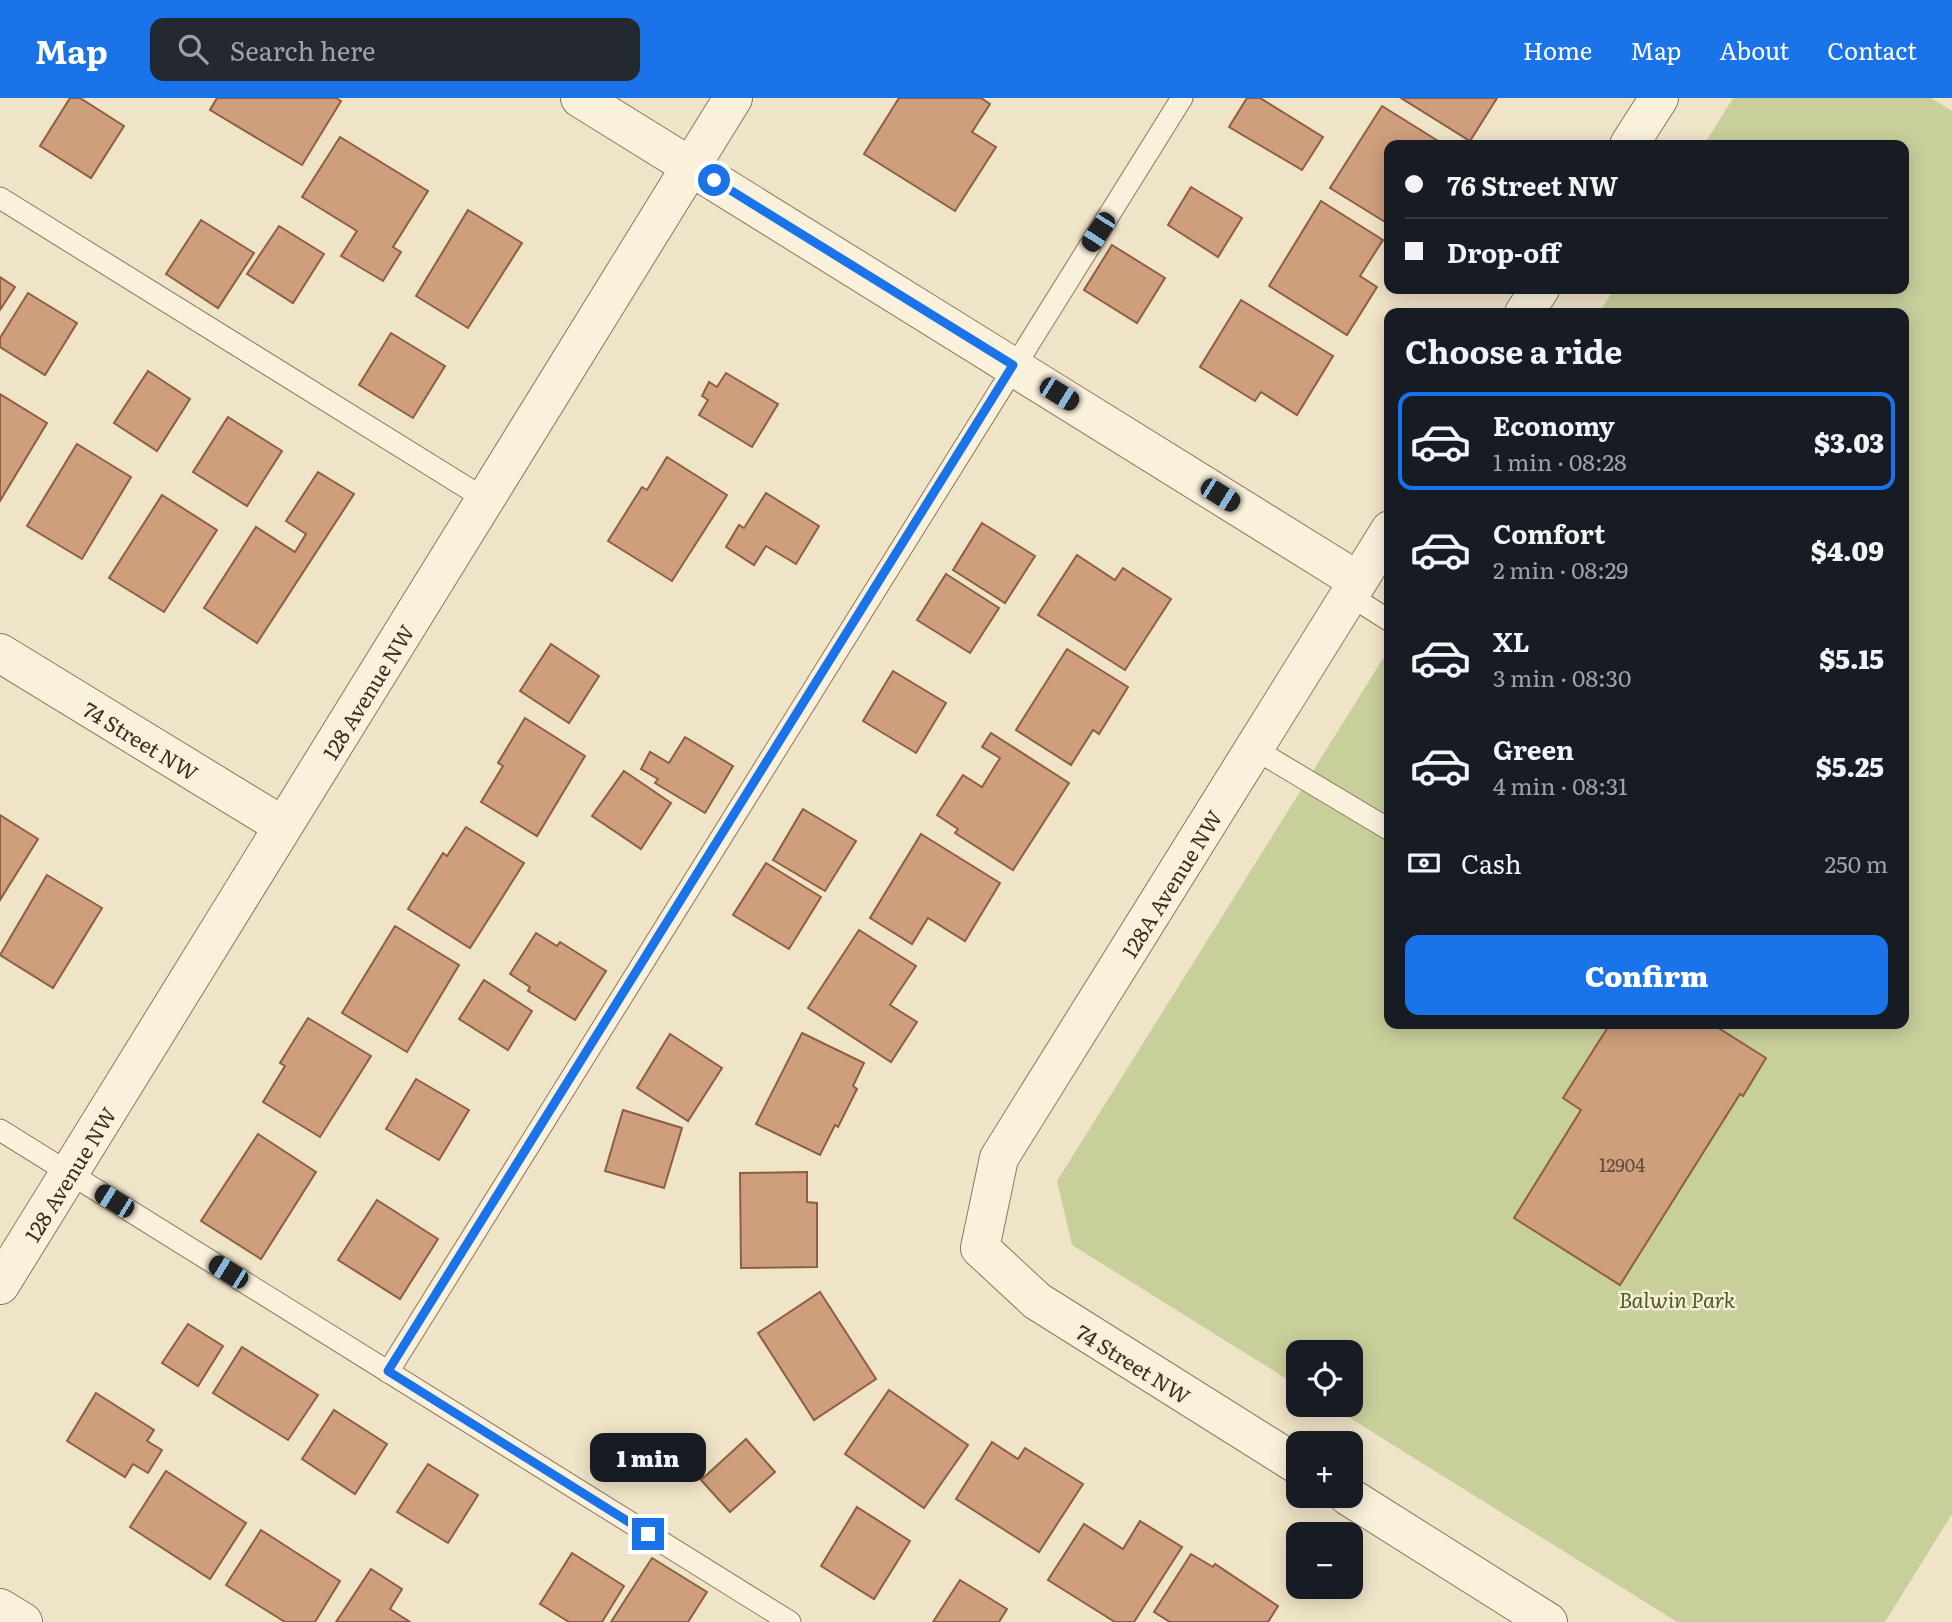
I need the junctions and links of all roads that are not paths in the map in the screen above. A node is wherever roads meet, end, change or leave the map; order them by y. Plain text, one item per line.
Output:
1 (580, 98) edge
2 (733, 98) edge
3 (1182, 98) edge
4 (1658, 98) edge
5 (1632, 140) edge
6 (691, 166) junction
7 (0, 198) edge
8 (1013, 365) junction
9 (485, 499) junction
10 (1384, 539) edge
11 (1353, 588) junction
12 (1384, 616) edge
13 (0, 653) edge
14 (1253, 748) junction
15 (283, 826) junction
16 (1384, 826) edge
17 (0, 1130) edge
18 (69, 1173) junction
19 (980, 1248) joint
20 (0, 1285) edge
21 (388, 1371) junction
22 (1286, 1457) edge
23 (1363, 1505) edge
24 (0, 1608) edge
25 (23, 1622) edge
26 (790, 1622) edge
27 (1548, 1622) edge

1 - 6 street
2 - 6 street, 128 Avenue NW
3 - 8 lane
4 - 5 street
6 - 8 street
6 - 9 street, 128 Avenue NW
7 - 9 lane
8 - 11 street
8 - 21 lane
9 - 15 street, 128 Avenue NW
10 - 11 street, 128A Avenue NW
11 - 12 lane
11 - 14 street, 128A Avenue NW
13 - 15 street, 74 Street NW
14 - 16 lane
14 - 19 street, 128A Avenue NW
15 - 18 street, 128 Avenue NW
17 - 18 lane
18 - 20 street, 128 Avenue NW
18 - 21 lane
19 - 22 street, 74 Street NW
21 - 26 lane
23 - 27 street
24 - 25 street

